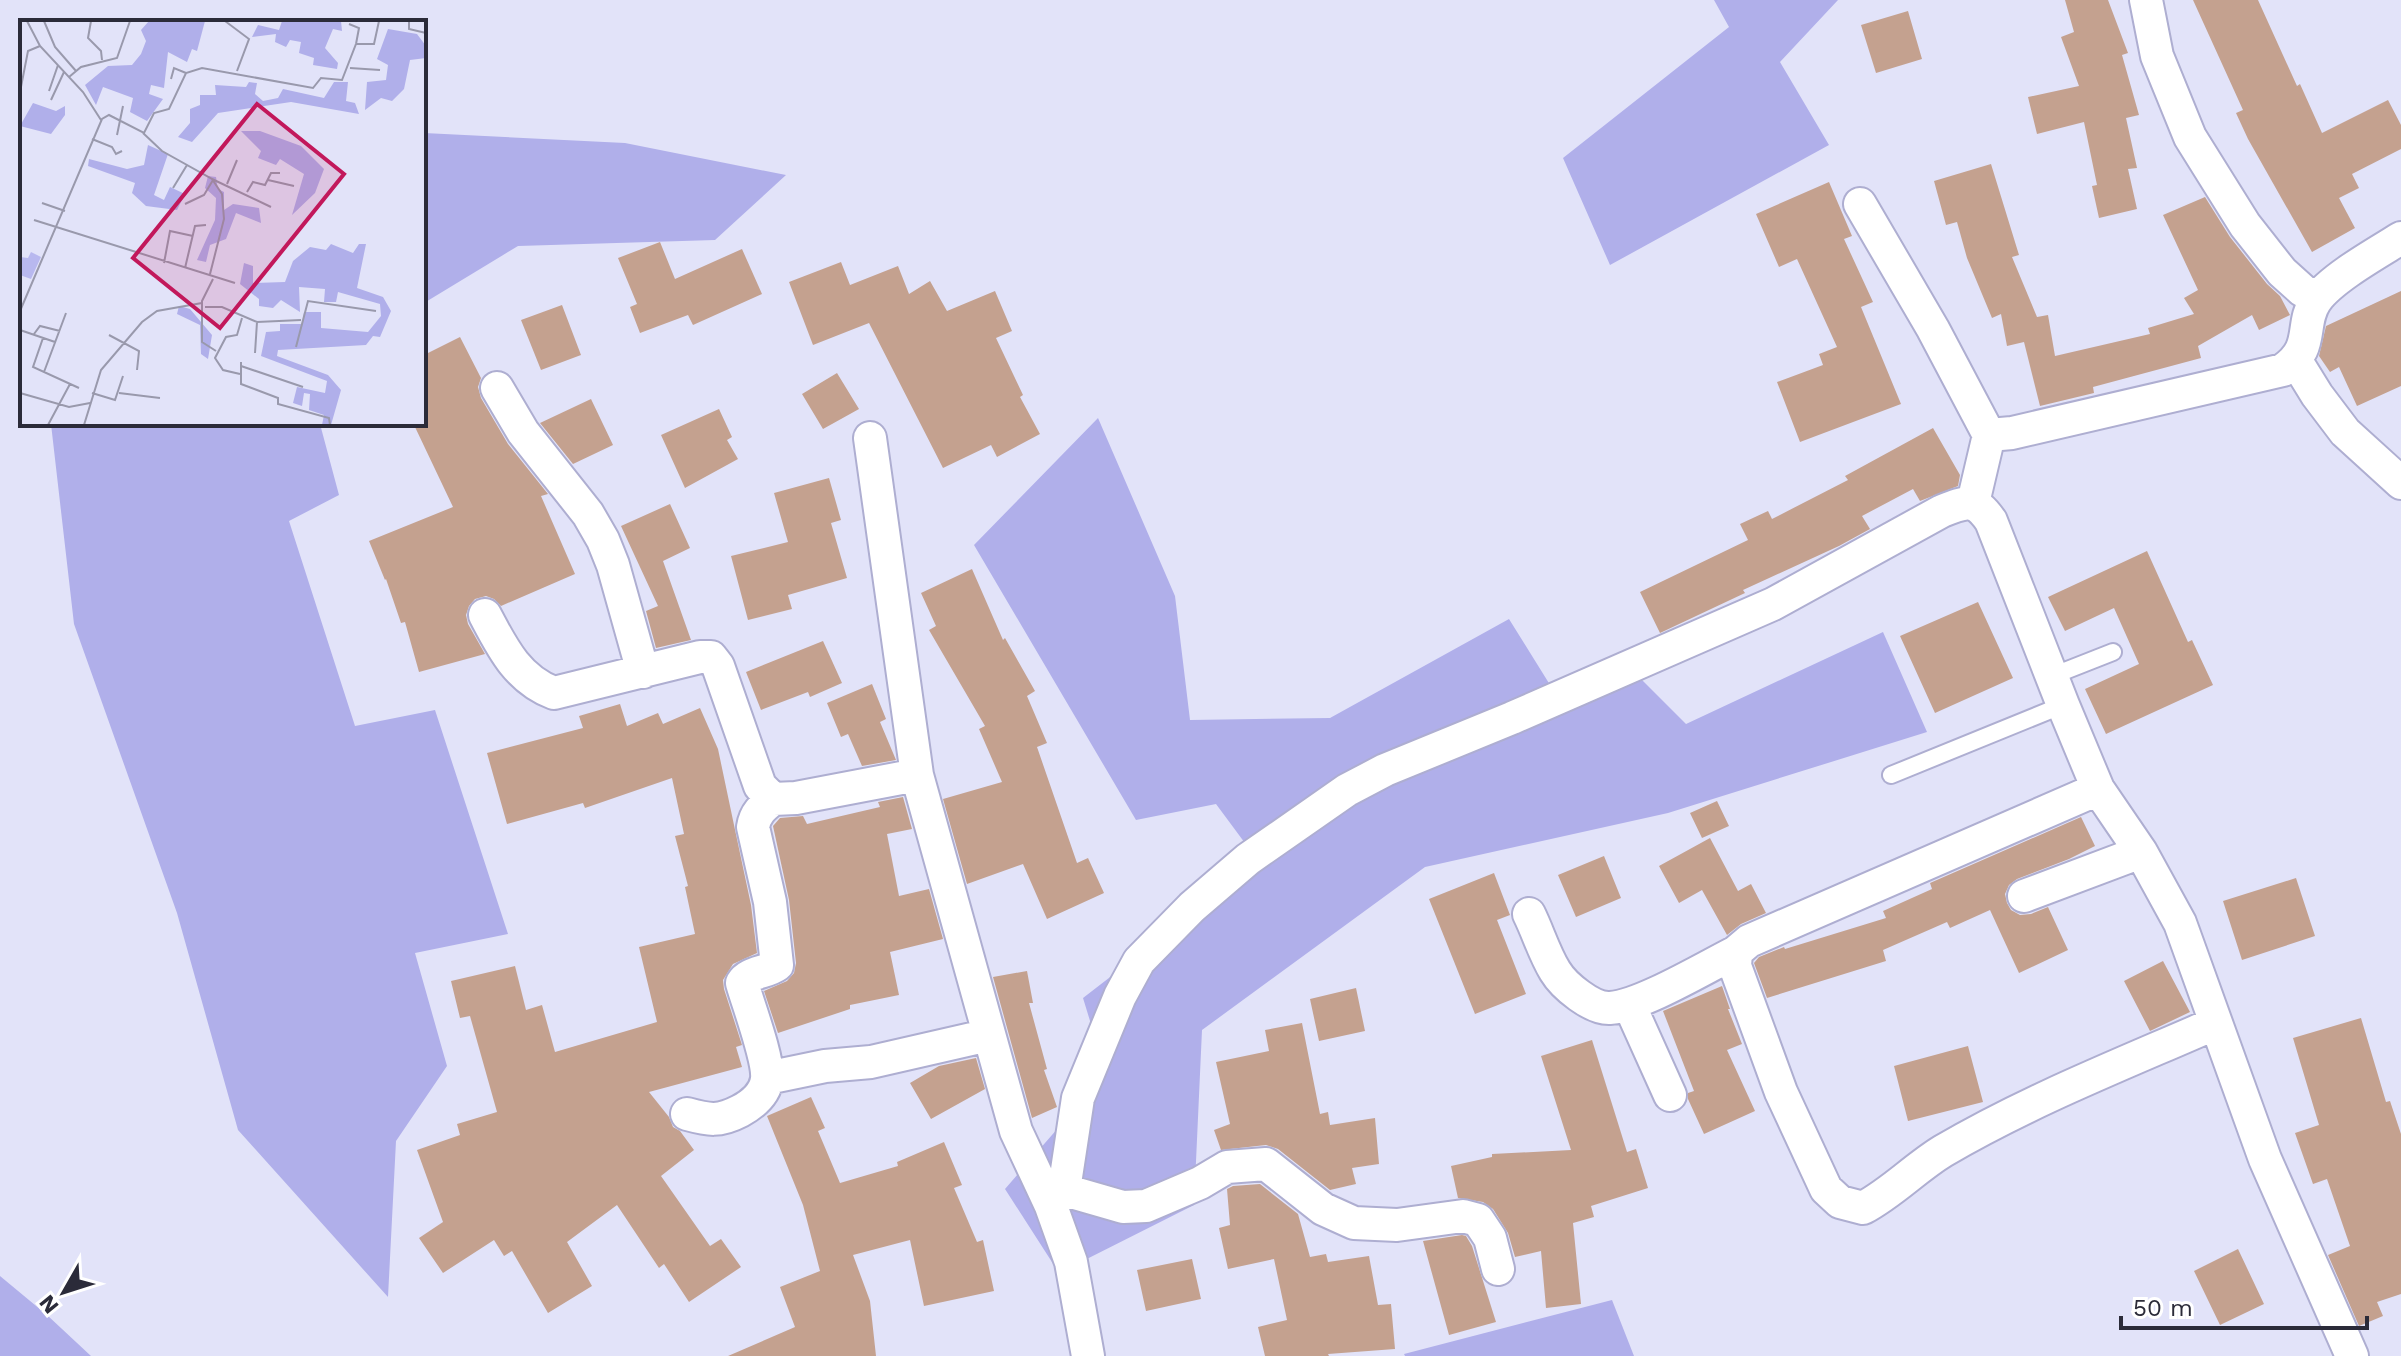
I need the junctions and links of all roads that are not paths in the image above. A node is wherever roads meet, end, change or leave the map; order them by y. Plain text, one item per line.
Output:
1 (2146, 0) edge
2 (1860, 204) dead end
3 (2401, 238) edge
4 (2317, 299) junction
5 (2296, 361) junction
6 (497, 388) dead end
7 (1989, 435) junction
8 (870, 438) dead end
9 (2401, 483) edge
10 (1973, 503) junction
11 (485, 615) dead end
12 (2113, 652) dead end
13 (643, 672) junction
14 (2057, 690) junction
15 (917, 775) junction
16 (1891, 775) dead end
17 (2098, 789) junction
18 (773, 799) junction
19 (2141, 852) junction
20 (2024, 896) dead end
21 (1529, 914) dead end
22 (1736, 952) junction
23 (1629, 1004) junction
24 (2216, 1023) junction
25 (989, 1035) junction
26 (767, 1078) junction
27 (1670, 1095) dead end
28 (687, 1114) dead end
29 (1058, 1198) junction
30 (1498, 1269) dead end
31 (1088, 1356) edge
32 (2352, 1356) edge

1 - 4 street
2 - 7 street
3 - 4 street
4 - 5 street
5 - 7 street
5 - 9 street
6 - 13 street
7 - 10 street
8 - 15 street
10 - 14 street
10 - 29 street
11 - 13 street
12 - 14 lane
13 - 18 street
14 - 16 lane
14 - 17 street
15 - 18 street
15 - 25 street
17 - 19 street
17 - 22 street
18 - 26 street
19 - 20 street
19 - 24 street
21 - 23 street
22 - 23 street
22 - 24 street
23 - 27 street
24 - 32 street
25 - 26 street
25 - 29 street
26 - 28 street
29 - 30 street
29 - 31 street

